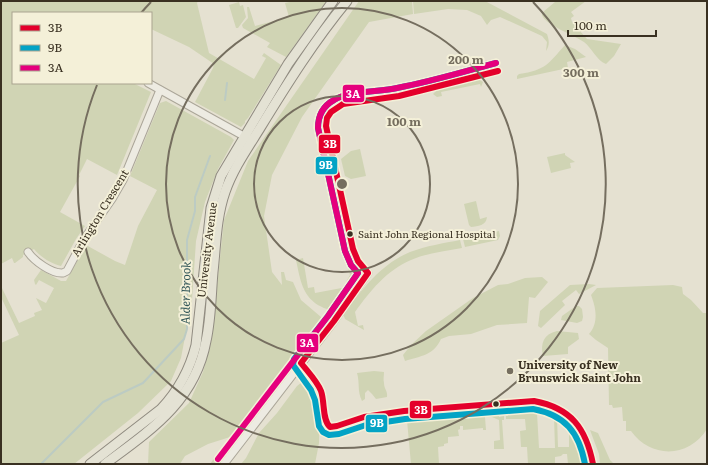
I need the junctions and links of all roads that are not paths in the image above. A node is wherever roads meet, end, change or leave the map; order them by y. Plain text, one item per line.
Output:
1 (333, 1) edge
2 (346, 1) edge
3 (150, 84) edge
4 (160, 90) junction
5 (244, 136) junction
6 (252, 141) junction
7 (28, 252) dead end
8 (368, 273) dead end
9 (90, 464) edge
10 (106, 464) edge
11 (224, 464) edge

1 - 5 main road, University Avenue
2 - 6 main road, University Avenue
3 - 4 street
4 - 5 street
4 - 7 street, Arlington Crescent
5 - 6 street
5 - 9 main road, University Avenue
6 - 10 main road, University Avenue
8 - 11 street

